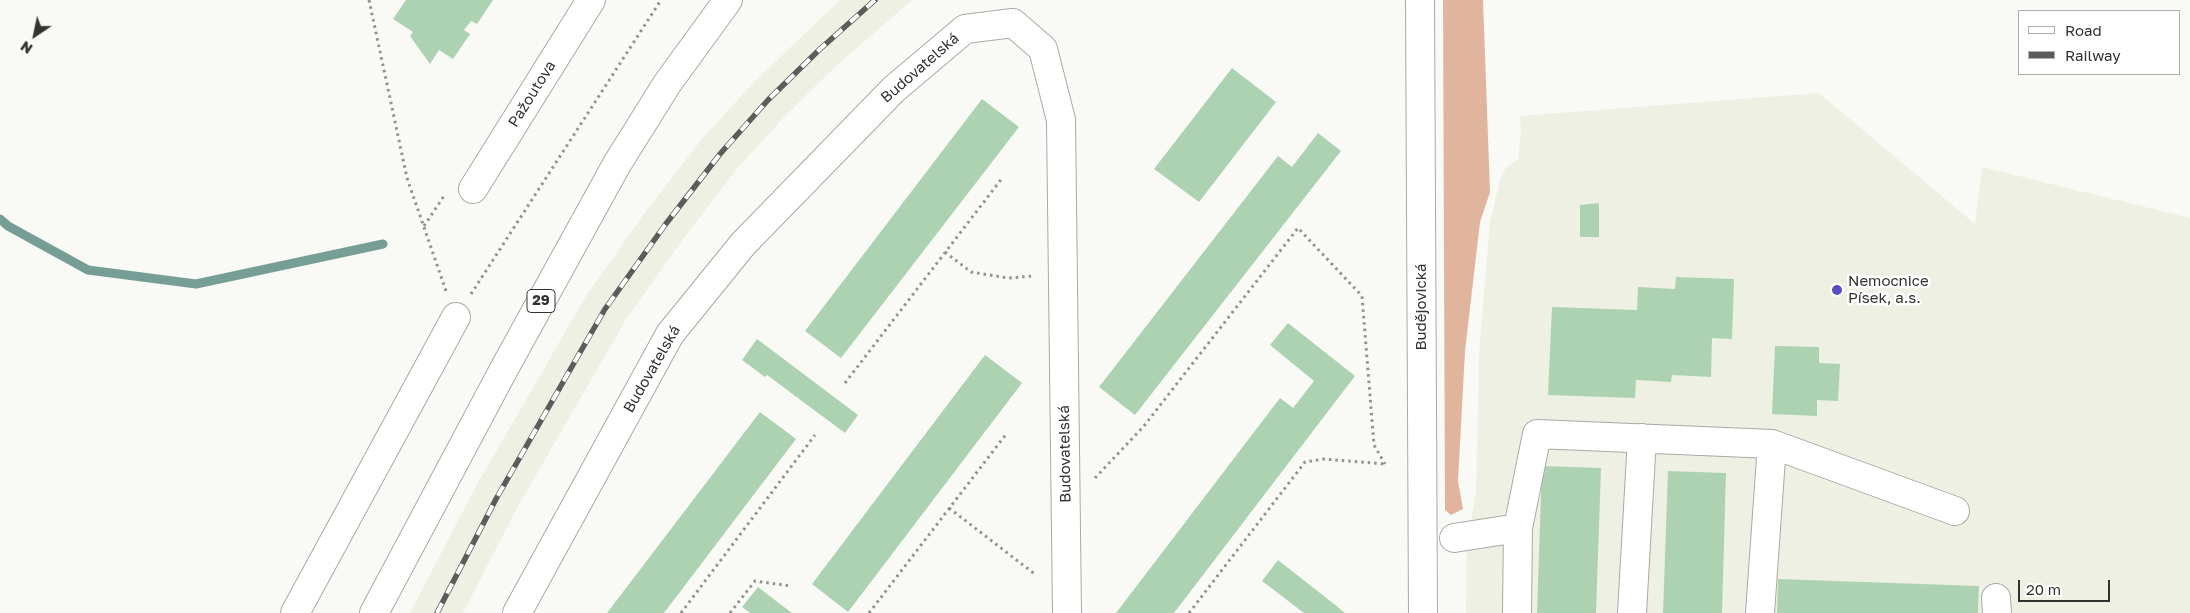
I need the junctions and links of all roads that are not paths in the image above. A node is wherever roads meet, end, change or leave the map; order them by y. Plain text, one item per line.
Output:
1 (591, 0) edge
2 (728, 0) edge
3 (1420, 0) edge
4 (473, 189) dead end
5 (456, 317) road end
6 (1642, 438) junction
7 (1772, 444) junction
8 (1955, 511) dead end
9 (1518, 528) junction
10 (1454, 538) dead end
11 (295, 613) edge
12 (374, 613) edge
13 (517, 613) edge
14 (1067, 613) edge
15 (1423, 613) edge
16 (1516, 613) edge
17 (1632, 613) edge
18 (1760, 613) edge

1 - 4 street, Pažoutova
2 - 12 street, 29
3 - 15 street, Budějovická
5 - 11 street
6 - 7 street
6 - 9 street
6 - 17 street
7 - 8 street
7 - 18 street
9 - 10 street
9 - 16 street
13 - 14 street, Budovatelská

